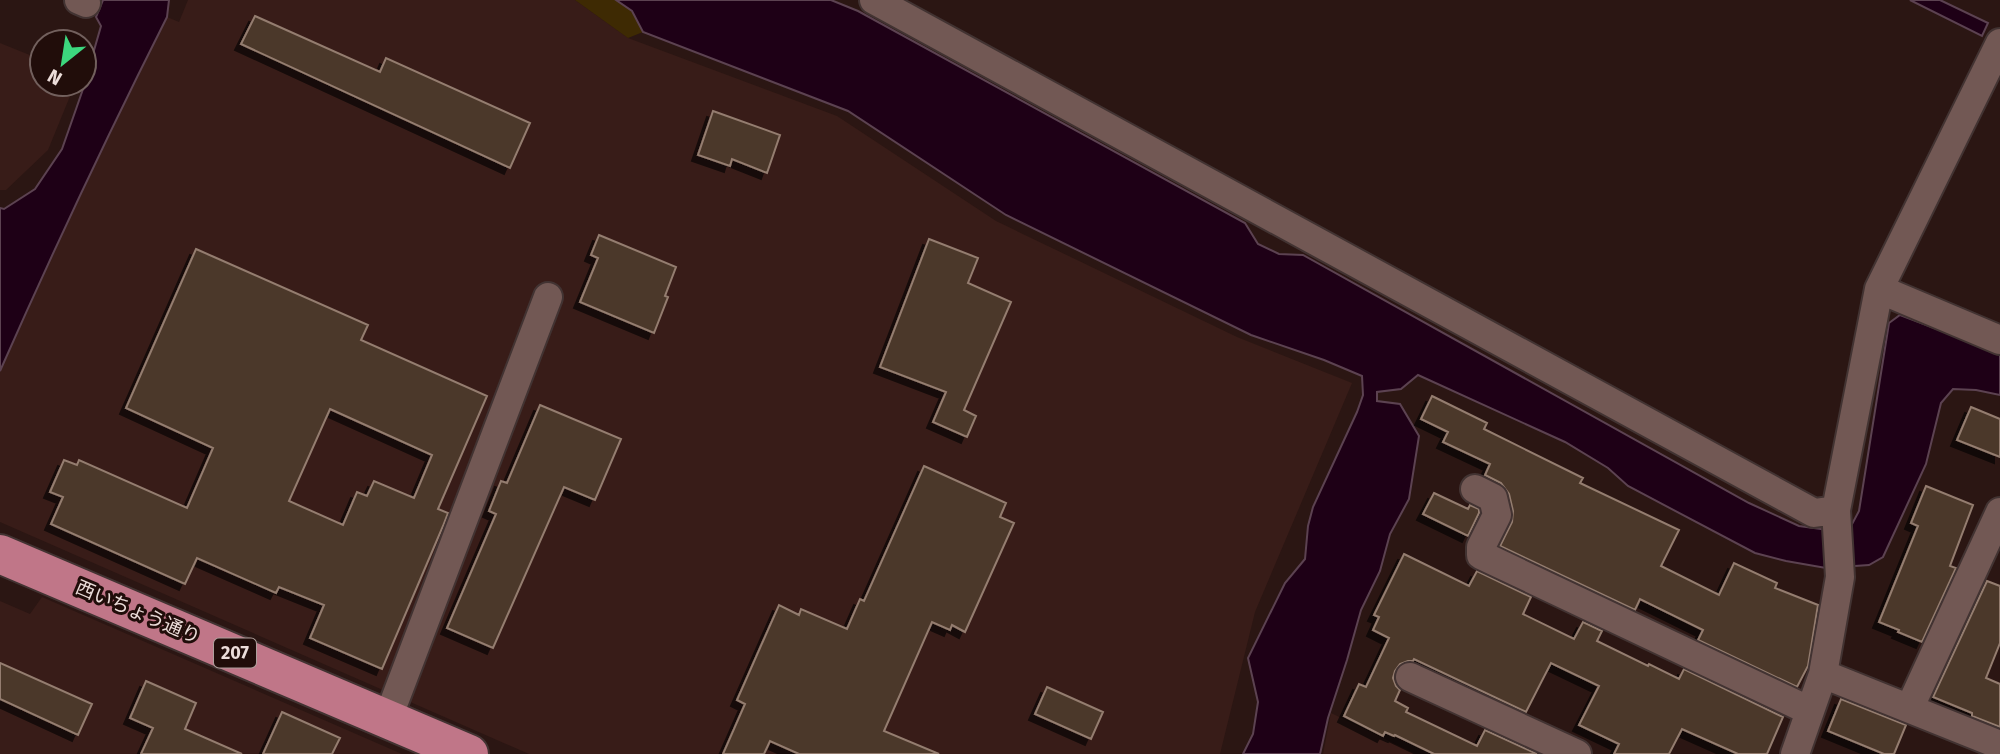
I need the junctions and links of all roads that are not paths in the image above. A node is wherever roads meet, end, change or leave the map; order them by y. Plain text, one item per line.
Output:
1 (874, 0) edge
2 (2000, 43) edge
3 (1879, 289) junction
4 (548, 297) dead end
5 (2000, 340) edge
6 (1475, 489) dead end
7 (1836, 510) junction
8 (2000, 512) edge
9 (0, 554) edge
10 (1990, 561) edge
11 (1823, 674) junction
12 (1410, 677) dead end
13 (1910, 707) junction
14 (1810, 711) junction
15 (388, 718) junction
16 (2000, 745) edge
17 (469, 754) edge
18 (1577, 754) edge
19 (1795, 754) edge

1 - 7 street
2 - 3 street
3 - 5 street
3 - 7 street
4 - 15 street
6 - 14 street
7 - 11 street
8 - 10 street
9 - 15 highway, 西いちょう通り / 207
10 - 13 street
11 - 13 street
11 - 14 street
12 - 18 street
13 - 16 street
14 - 19 street
15 - 17 highway, 西いちょう通り / 207

